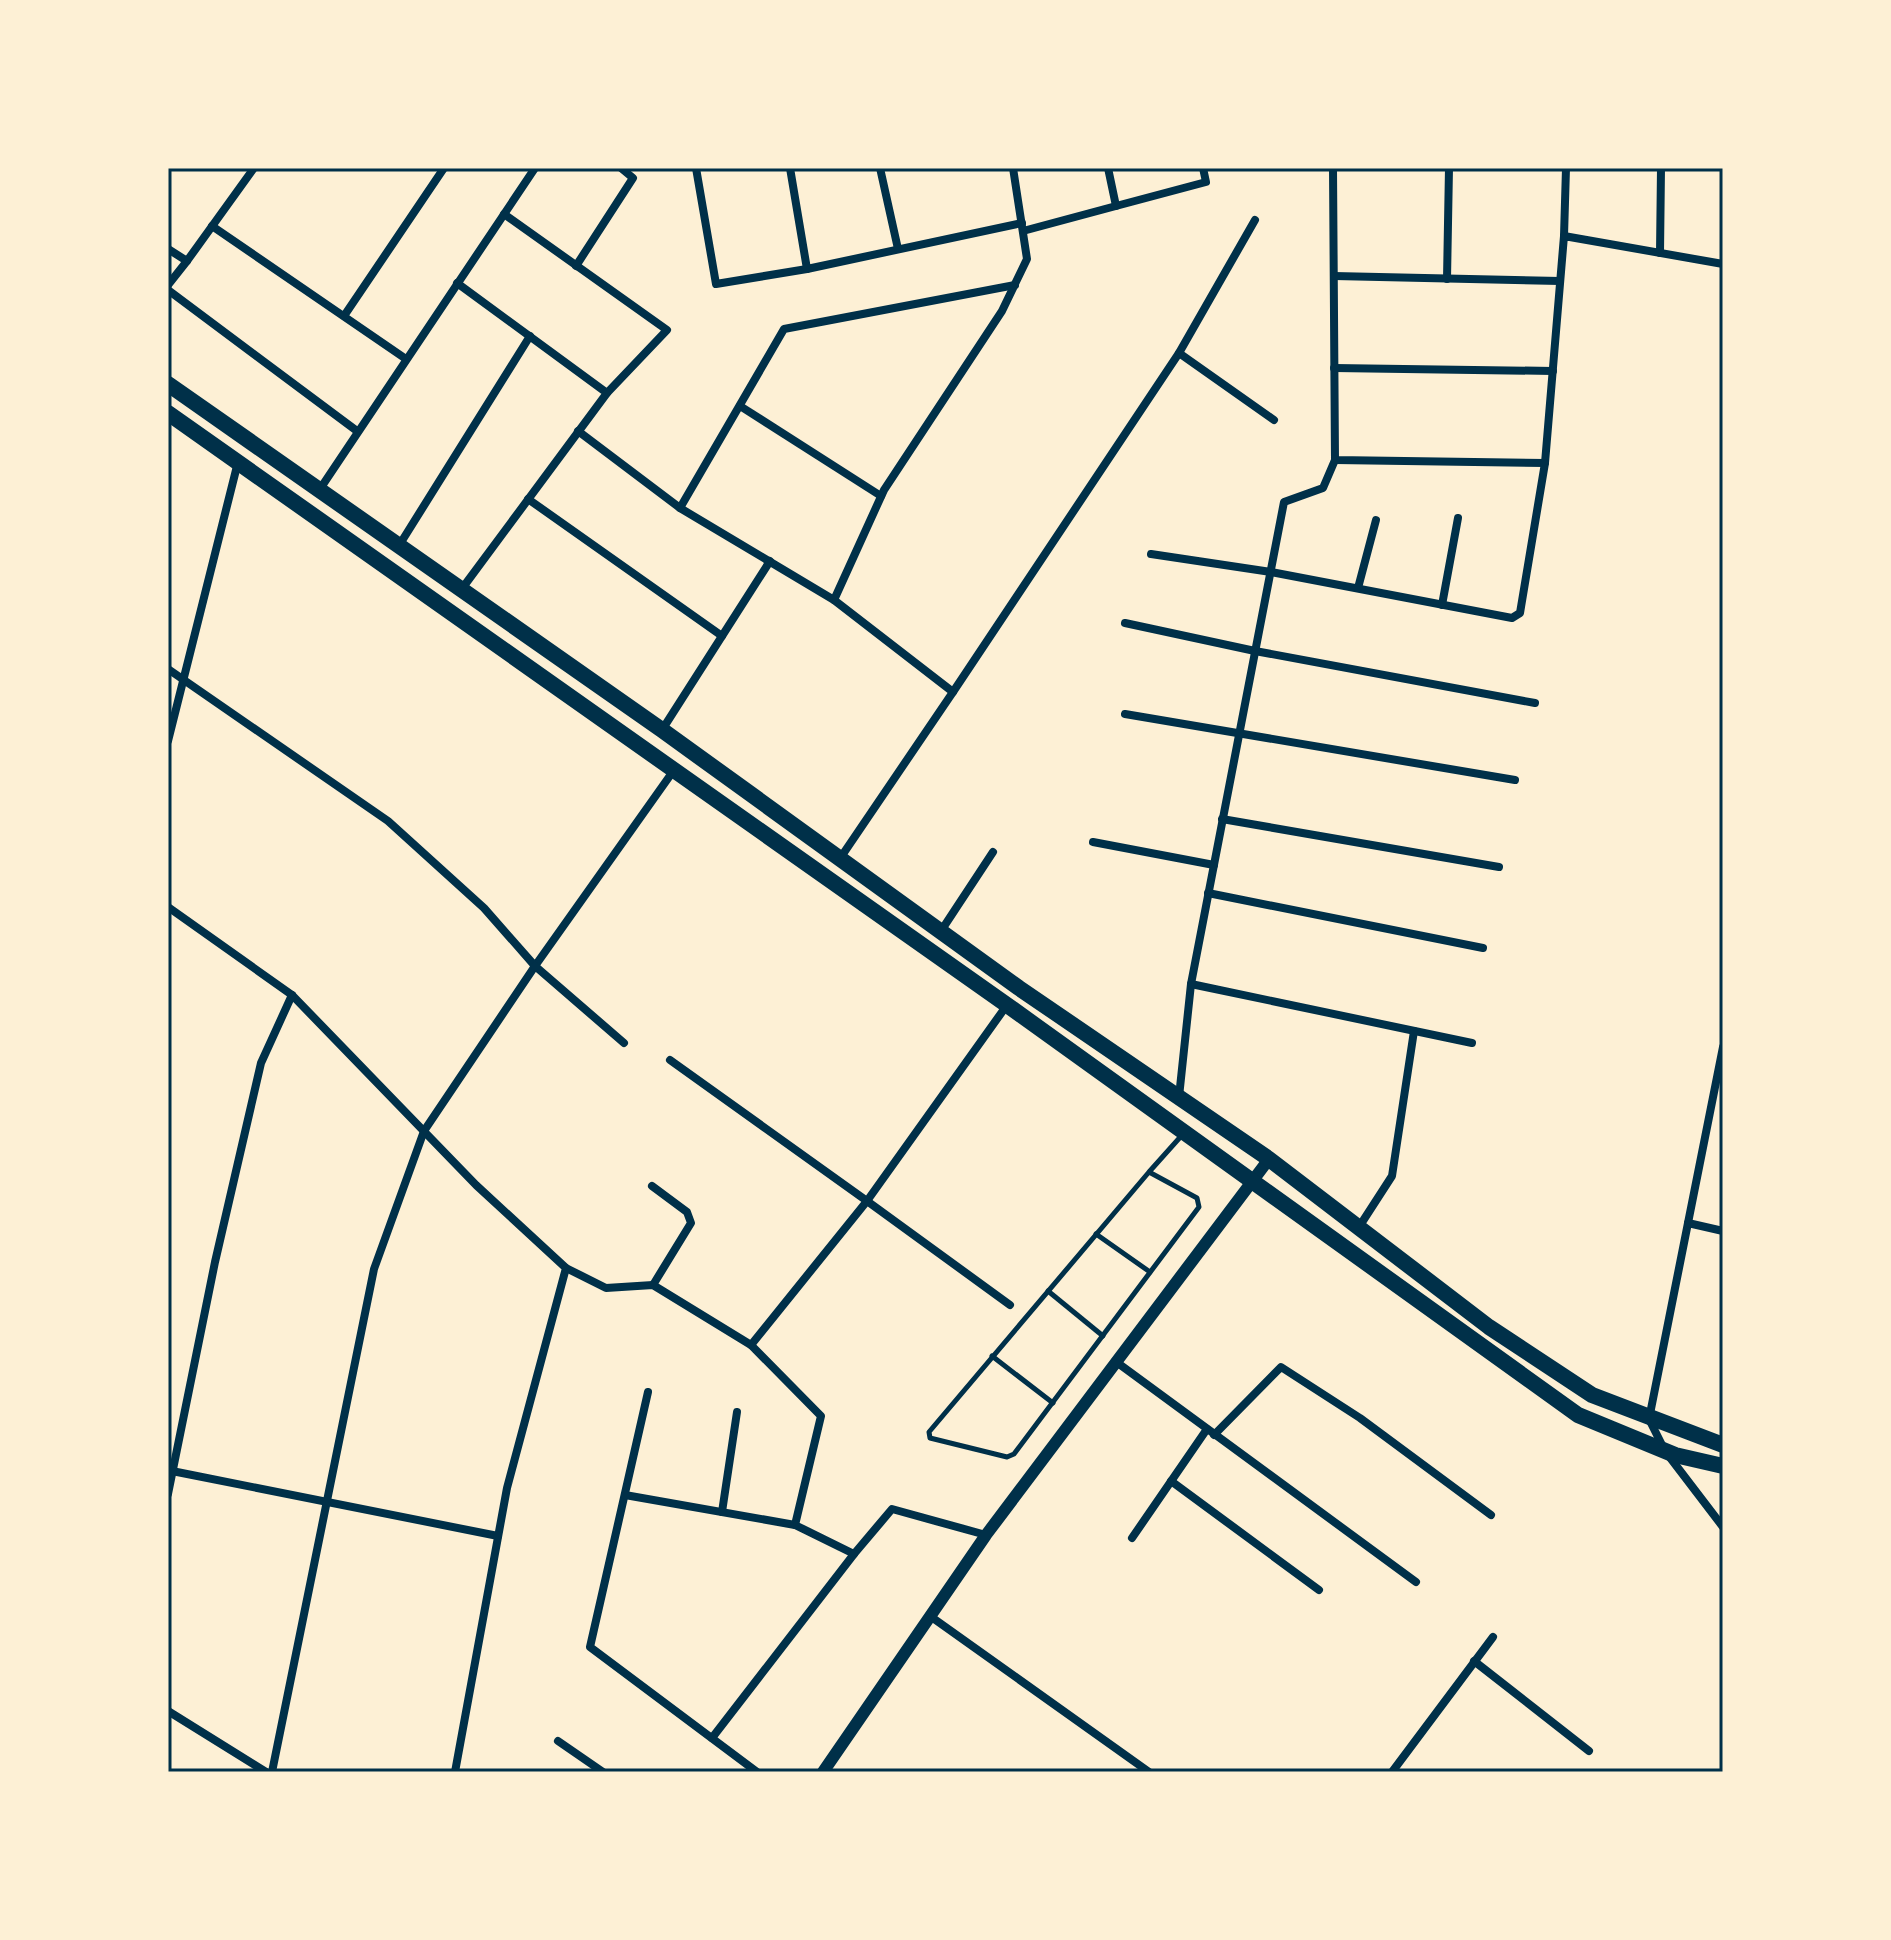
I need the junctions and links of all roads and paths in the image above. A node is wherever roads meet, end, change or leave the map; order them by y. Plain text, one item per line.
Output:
1 (254, 168) edge
2 (444, 168) edge
3 (535, 168) edge
4 (621, 168) edge
5 (696, 168) edge
6 (790, 168) edge
7 (880, 168) edge
8 (1013, 168) edge
9 (1108, 168) edge
10 (1203, 168) edge
11 (1333, 168) edge
12 (1449, 168) edge
13 (1566, 168) edge
14 (1661, 168) edge
15 (1116, 206) junction
16 (504, 214) junction
17 (1255, 220) dead end
18 (212, 226) junction
19 (1022, 227) junction
20 (1564, 236) junction
21 (168, 249) edge
22 (898, 249) junction
23 (1660, 253) junction
24 (187, 261) junction
25 (1723, 264) edge
26 (576, 266) junction
27 (807, 269) junction
28 (1334, 276) junction
29 (1447, 279) junction
30 (1560, 281) junction
31 (457, 283) junction
32 (1015, 285) junction
33 (168, 288) edge
34 (344, 316) junction
35 (530, 336) junction
36 (1179, 353) junction
37 (406, 359) junction
38 (1334, 368) junction
39 (1553, 371) junction
40 (168, 384) edge
41 (607, 393) junction
42 (740, 406) junction
43 (168, 413) edge
44 (1274, 420) dead end
45 (357, 431) junction
46 (578, 431) junction
47 (1335, 460) junction
48 (238, 461) junction
49 (1545, 463) junction
50 (320, 489) junction
51 (881, 496) junction
52 (528, 499) junction
53 (680, 508) junction
54 (1458, 518) dead end
55 (1376, 520) dead end
56 (400, 544) junction
57 (1151, 554) dead end
58 (770, 561) junction
59 (1271, 572) junction
60 (1358, 588) junction
61 (460, 590) junction
62 (834, 600) junction
63 (1442, 605) junction
64 (1125, 623) dead end
65 (722, 636) junction
66 (1255, 651) junction
67 (168, 669) edge
68 (183, 679) junction
69 (953, 692) junction
70 (1535, 703) dead end
71 (1125, 714) dead end
72 (662, 730) junction
73 (1239, 733) junction
74 (168, 741) edge
75 (674, 770) junction
76 (1515, 780) dead end
77 (1222, 819) junction
78 (1093, 842) dead end
79 (993, 852) dead end
80 (841, 857) junction
81 (1214, 865) junction
82 (1499, 867) dead end
83 (1208, 893) junction
84 (168, 907) edge
85 (941, 931) junction
86 (1483, 948) dead end
87 (535, 966) junction
88 (1191, 984) junction
89 (292, 995) junction
90 (1007, 1005) junction
91 (1414, 1031) junction
92 (624, 1043) dead end
93 (1472, 1043) dead end
94 (1723, 1047) edge
95 (670, 1060) dead end
96 (1719, 1084) edge
97 (1179, 1098) junction
98 (424, 1131) junction
99 (1183, 1133) junction
100 (1269, 1159) junction
101 (1149, 1172) junction
102 (1251, 1183) junction
103 (652, 1186) dead end
104 (867, 1201) junction
105 (1688, 1223) junction
106 (1359, 1227) junction
107 (1723, 1231) edge
108 (1096, 1234) junction
109 (566, 1268) junction
110 (1150, 1272) junction
111 (653, 1285) junction
112 (1048, 1291) junction
113 (1010, 1305) dead end
114 (1103, 1336) junction
115 (751, 1345) junction
116 (992, 1356) junction
117 (1114, 1361) junction
118 (648, 1392) dead end
119 (1053, 1403) junction
120 (737, 1412) dead end
121 (1649, 1419) junction
122 (1210, 1432) junction
123 (1723, 1445) edge
124 (1665, 1451) junction
125 (1723, 1466) edge
126 (172, 1471) junction
127 (1171, 1481) junction
128 (168, 1494) edge
129 (625, 1495) junction
130 (328, 1503) junction
131 (722, 1512) junction
132 (1491, 1515) dead end
133 (795, 1525) junction
134 (1723, 1527) edge
135 (986, 1535) junction
136 (498, 1536) junction
137 (1132, 1538) dead end
138 (854, 1554) junction
139 (1416, 1582) dead end
140 (1319, 1590) dead end
141 (930, 1616) junction
142 (1493, 1637) dead end
143 (1474, 1661) junction
144 (168, 1711) edge
145 (712, 1738) junction
146 (558, 1741) dead end
147 (1589, 1751) dead end
148 (591, 1769) edge
149 (1397, 1770) edge
150 (266, 1772) edge
151 (272, 1772) edge
152 (455, 1772) edge
153 (603, 1772) edge
154 (757, 1772) edge
155 (823, 1772) edge
156 (1149, 1772) edge

1 - 18 street
2 - 34 street
3 - 16 street
4 - 26 street
5 - 27 street
6 - 27 street
7 - 22 street
8 - 19 street
9 - 15 street
10 - 15 street
11 - 28 street
12 - 29 street
13 - 20 street
14 - 23 street
15 - 19 street
16 - 26 street
16 - 31 street
17 - 36 street
18 - 24 street
18 - 34 street
19 - 22 street
19 - 32 street
20 - 23 street
20 - 30 street
21 - 24 street
22 - 27 street
23 - 25 street
24 - 33 street
26 - 41 street
28 - 29 street
28 - 38 street
29 - 30 street
30 - 39 street
31 - 35 street
31 - 37 street
32 - 42 street
32 - 51 street
33 - 45 street
34 - 37 street
35 - 41 street
35 - 56 street
36 - 44 street
36 - 69 street
37 - 45 street
38 - 39 street
38 - 47 street
39 - 49 street
40 - 50 highway
41 - 46 street
42 - 51 street
42 - 53 street
43 - 48 highway
45 - 50 street
46 - 52 street
46 - 53 street
47 - 49 street
47 - 59 street
48 - 68 street
48 - 75 highway
49 - 63 street
50 - 56 highway
51 - 62 street
52 - 61 street
52 - 65 street
53 - 58 street
54 - 63 street
55 - 60 street
56 - 61 highway
57 - 59 street
58 - 62 street
58 - 65 street
59 - 60 street
59 - 66 street
60 - 63 street
61 - 72 highway
62 - 69 street
64 - 66 street
65 - 72 street
66 - 70 street
66 - 73 street
67 - 68 street
68 - 74 street
68 - 87 street
69 - 80 street
71 - 73 street
72 - 80 highway
73 - 76 street
73 - 77 street
75 - 87 street
75 - 90 highway
77 - 81 street
77 - 82 street
78 - 81 street
79 - 85 street
80 - 85 highway
81 - 83 street
83 - 86 street
83 - 88 street
84 - 89 street
85 - 97 highway
87 - 92 street
87 - 98 street
88 - 91 street
88 - 97 street
89 - 98 street
89 - 126 street
90 - 99 highway
90 - 104 street
91 - 93 street
91 - 106 street
94 - 96 street
95 - 104 street
96 - 105 street
97 - 100 highway
98 - 109 street
98 - 130 street
99 - 101 lane
99 - 102 highway
100 - 102 street
100 - 106 highway
101 - 108 lane
101 - 110 lane
102 - 117 street
102 - 124 highway
103 - 111 street
104 - 113 street
104 - 115 street
105 - 107 street
105 - 121 street
106 - 121 highway
108 - 110 lane
108 - 112 lane
109 - 111 street
109 - 136 street
110 - 114 lane
111 - 115 street
112 - 114 lane
112 - 116 lane
114 - 119 lane
115 - 133 street
116 - 119 lane
116 - 119 lane
117 - 122 street
117 - 135 street
118 - 129 street
120 - 131 street
121 - 123 highway
121 - 124 street
122 - 127 street
122 - 132 street
122 - 139 street
124 - 125 highway
124 - 134 street
126 - 128 street
126 - 130 street
127 - 137 street
127 - 140 street
129 - 131 street
129 - 145 street
130 - 136 street
130 - 151 street
131 - 133 street
133 - 138 street
135 - 138 street
135 - 141 street
136 - 152 street
138 - 145 street
141 - 155 street
141 - 156 street
142 - 143 street
143 - 147 street
143 - 149 street
144 - 150 street
145 - 154 street
146 - 148 street
148 - 153 street

